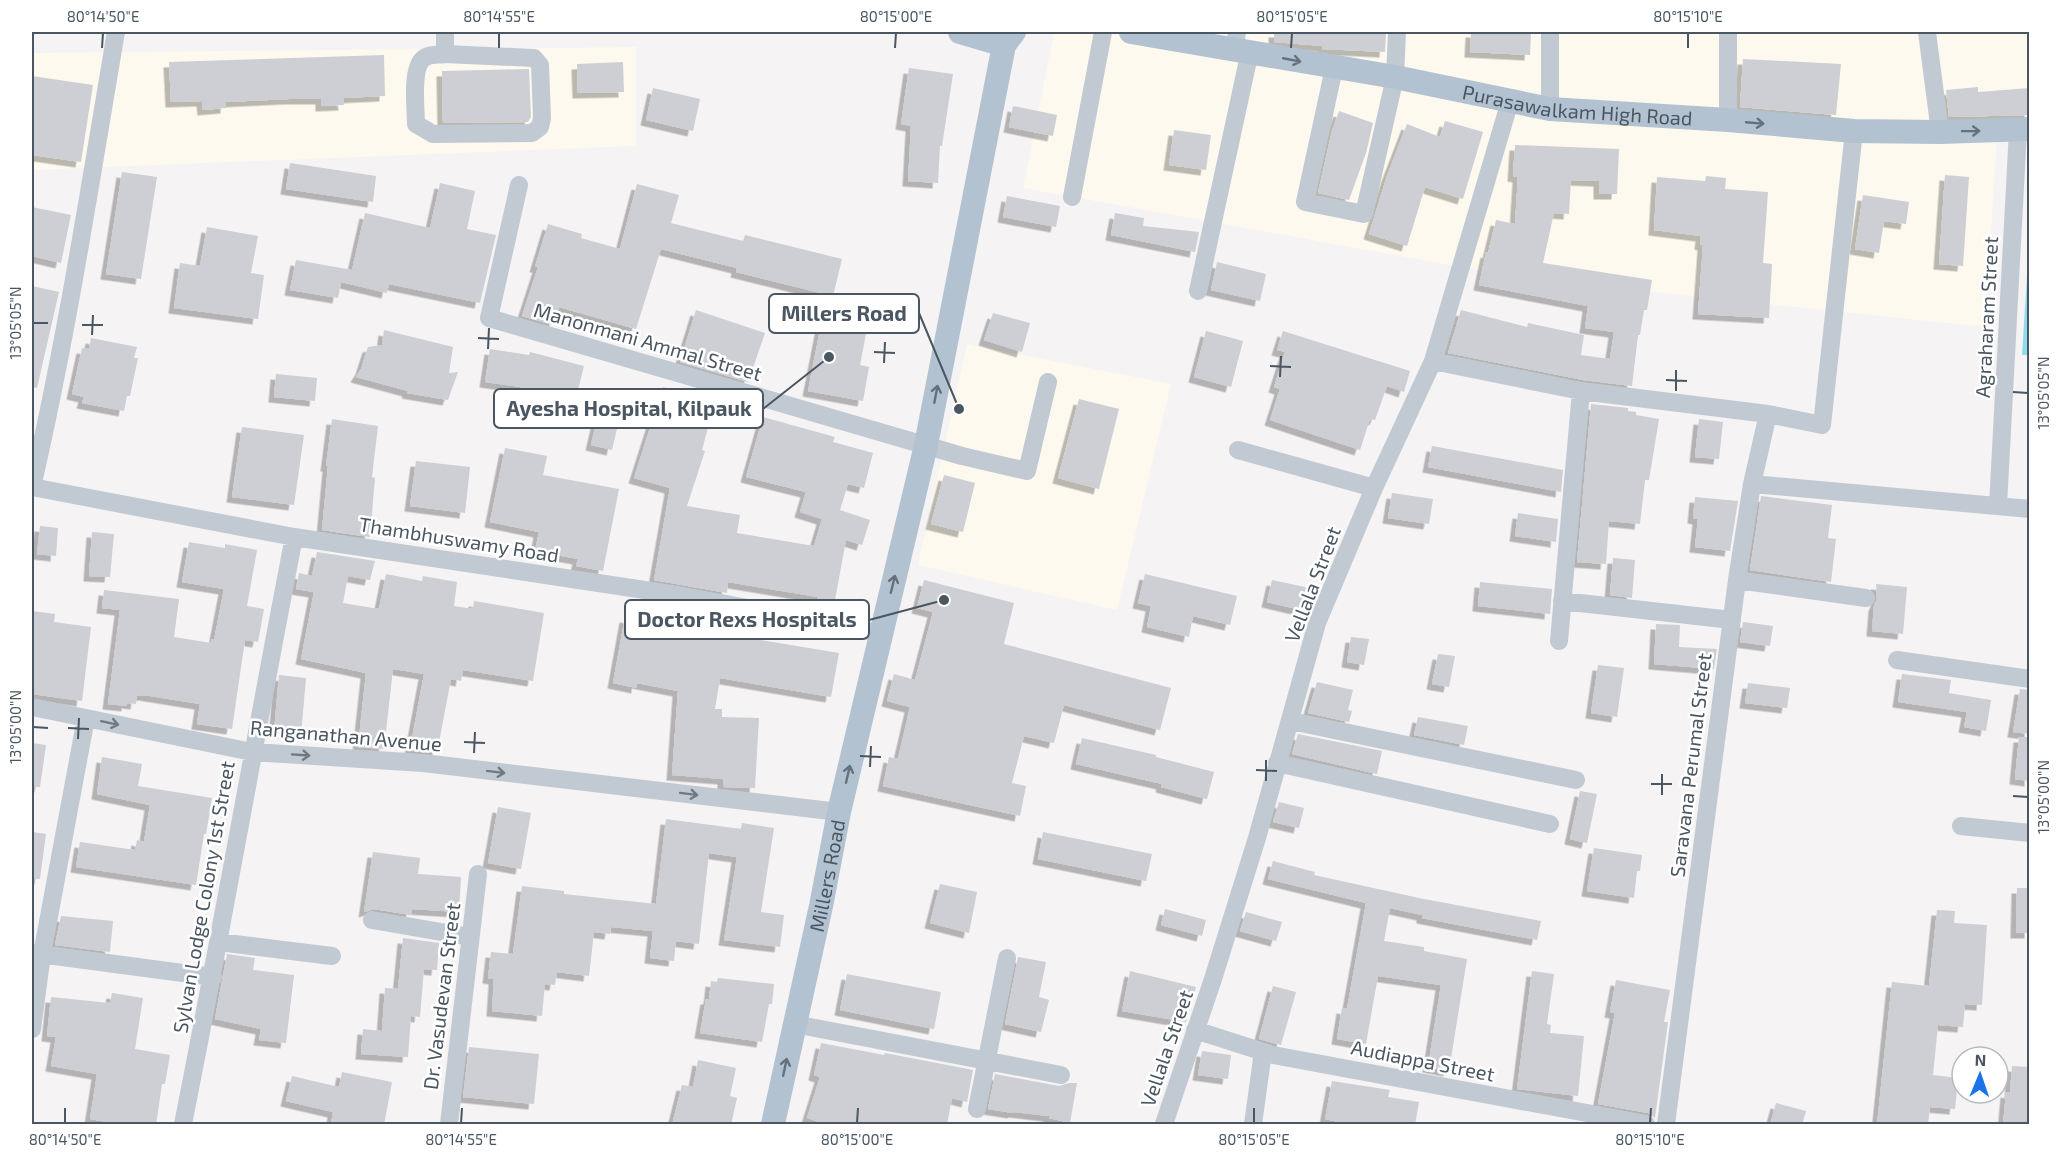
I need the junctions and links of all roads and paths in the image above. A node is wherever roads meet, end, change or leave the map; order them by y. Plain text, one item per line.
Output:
1 (116, 32) edge
2 (445, 32) edge
3 (960, 32) edge
4 (1103, 32) edge
5 (1131, 32) edge
6 (1397, 32) edge
7 (1550, 32) edge
8 (1728, 32) edge
9 (1927, 32) edge
10 (1009, 38) edge
11 (1241, 44) edge
12 (445, 54) junction
13 (1334, 68) junction
14 (1395, 77) junction
15 (1510, 101) junction
16 (1550, 109) junction
17 (1728, 120) junction
18 (2024, 129) edge
19 (1854, 131) junction
20 (1940, 132) junction
21 (519, 184) dead end
22 (1072, 196) dead end
23 (1198, 291) dead end
24 (1432, 361) junction
25 (1048, 382) dead end
26 (1581, 391) junction
27 (1768, 414) junction
28 (926, 445) junction
29 (1238, 450) dead end
30 (1752, 484) junction
31 (32, 487) edge
32 (1374, 488) junction
33 (1998, 506) junction
34 (2030, 509) edge
35 (294, 537) junction
36 (1737, 580) junction
37 (1866, 598) dead end
38 (1562, 601) junction
39 (1732, 620) junction
40 (881, 633) junction
41 (1559, 641) dead end
42 (1897, 660) dead end
43 (2030, 679) edge
44 (32, 708) edge
45 (86, 718) junction
46 (1291, 721) junction
47 (252, 752) junction
48 (1277, 763) junction
49 (1576, 780) dead end
50 (839, 812) junction
51 (1550, 824) dead end
52 (1961, 826) dead end
53 (2030, 833) edge
54 (478, 874) dead end
55 (372, 920) dead end
56 (470, 937) junction
57 (219, 942) junction
58 (37, 953) edge
59 (332, 956) dead end
60 (1007, 958) dead end
61 (213, 977) junction
62 (794, 1024) junction
63 (32, 1029) edge
64 (1195, 1030) junction
65 (1263, 1052) junction
66 (987, 1059) junction
67 (1061, 1075) dead end
68 (977, 1109) dead end
69 (183, 1125) edge
70 (449, 1125) edge
71 (773, 1125) edge
72 (1164, 1125) edge
73 (1253, 1125) edge
74 (1646, 1125) edge
75 (1666, 1125) edge

1 - 31 street
2 - 12 street
3 - 10 main road
4 - 22 street
5 - 11 main road, Purasawalkam High Road
6 - 14 street
7 - 16 street
8 - 17 street
9 - 20 street
28 -> 10 main road, Millers Road
11 -> 13 main road, Purasawalkam High Road
11 - 23 street
12 - 12 street
13 - 14 main road, Purasawalkam High Road
13 - 14 street
14 - 15 main road, Purasawalkam High Road
15 - 16 main road, Purasawalkam High Road
15 - 24 street, Vellala Street
16 - 17 main road, Purasawalkam High Road
17 -> 19 main road, Purasawalkam High Road
20 -> 18 main road, Purasawalkam High Road
18 - 33 street, Agraharam Street
19 - 20 main road, Purasawalkam High Road
19 - 27 street
21 - 28 street, Manonmani Ammal Street
24 - 26 street
24 - 32 street, Vellala Street
25 - 28 street
26 - 27 street
26 - 38 street
27 - 30 street, Saravana Perumal Street
40 -> 28 main road, Millers Road
29 - 32 street
30 - 33 street
30 - 36 street, Saravana Perumal Street
31 - 35 street, Thambhuswamy Road
32 - 46 street, Vellala Street
33 - 34 street
35 - 40 street, Thambhuswamy Road
35 - 47 street, Sylvan Lodge Colony 1st Street
36 - 37 street
36 - 39 street, Saravana Perumal Street
38 - 39 street
38 - 41 street
39 - 75 street, Saravana Perumal Street
50 -> 40 main road, Millers Road
42 - 43 street
44 - 45 street, Ranganathan Avenue
45 -> 47 street, Ranganathan Avenue
45 - 58 street
46 - 48 street, Vellala Street
46 - 49 street
47 -> 50 street, Ranganathan Avenue
47 - 57 street, Sylvan Lodge Colony 1st Street
48 - 51 street
48 - 64 street, Vellala Street
50 - 62 main road, Millers Road
52 - 53 street
54 - 56 street, Dr. Vasudevan Street
55 - 56 street
56 - 70 street, Dr. Vasudevan Street
57 - 59 street
57 - 61 street, Sylvan Lodge Colony 1st Street
58 - 61 street
58 - 63 street
60 - 66 street
61 - 69 street, Sylvan Lodge Colony 1st Street
62 - 66 street
71 -> 62 main road, Millers Road
64 - 65 street, Audiappa Street
64 - 72 street, Vellala Street
65 - 73 street
65 - 74 street, Audiappa Street
66 - 67 street
66 - 68 street

